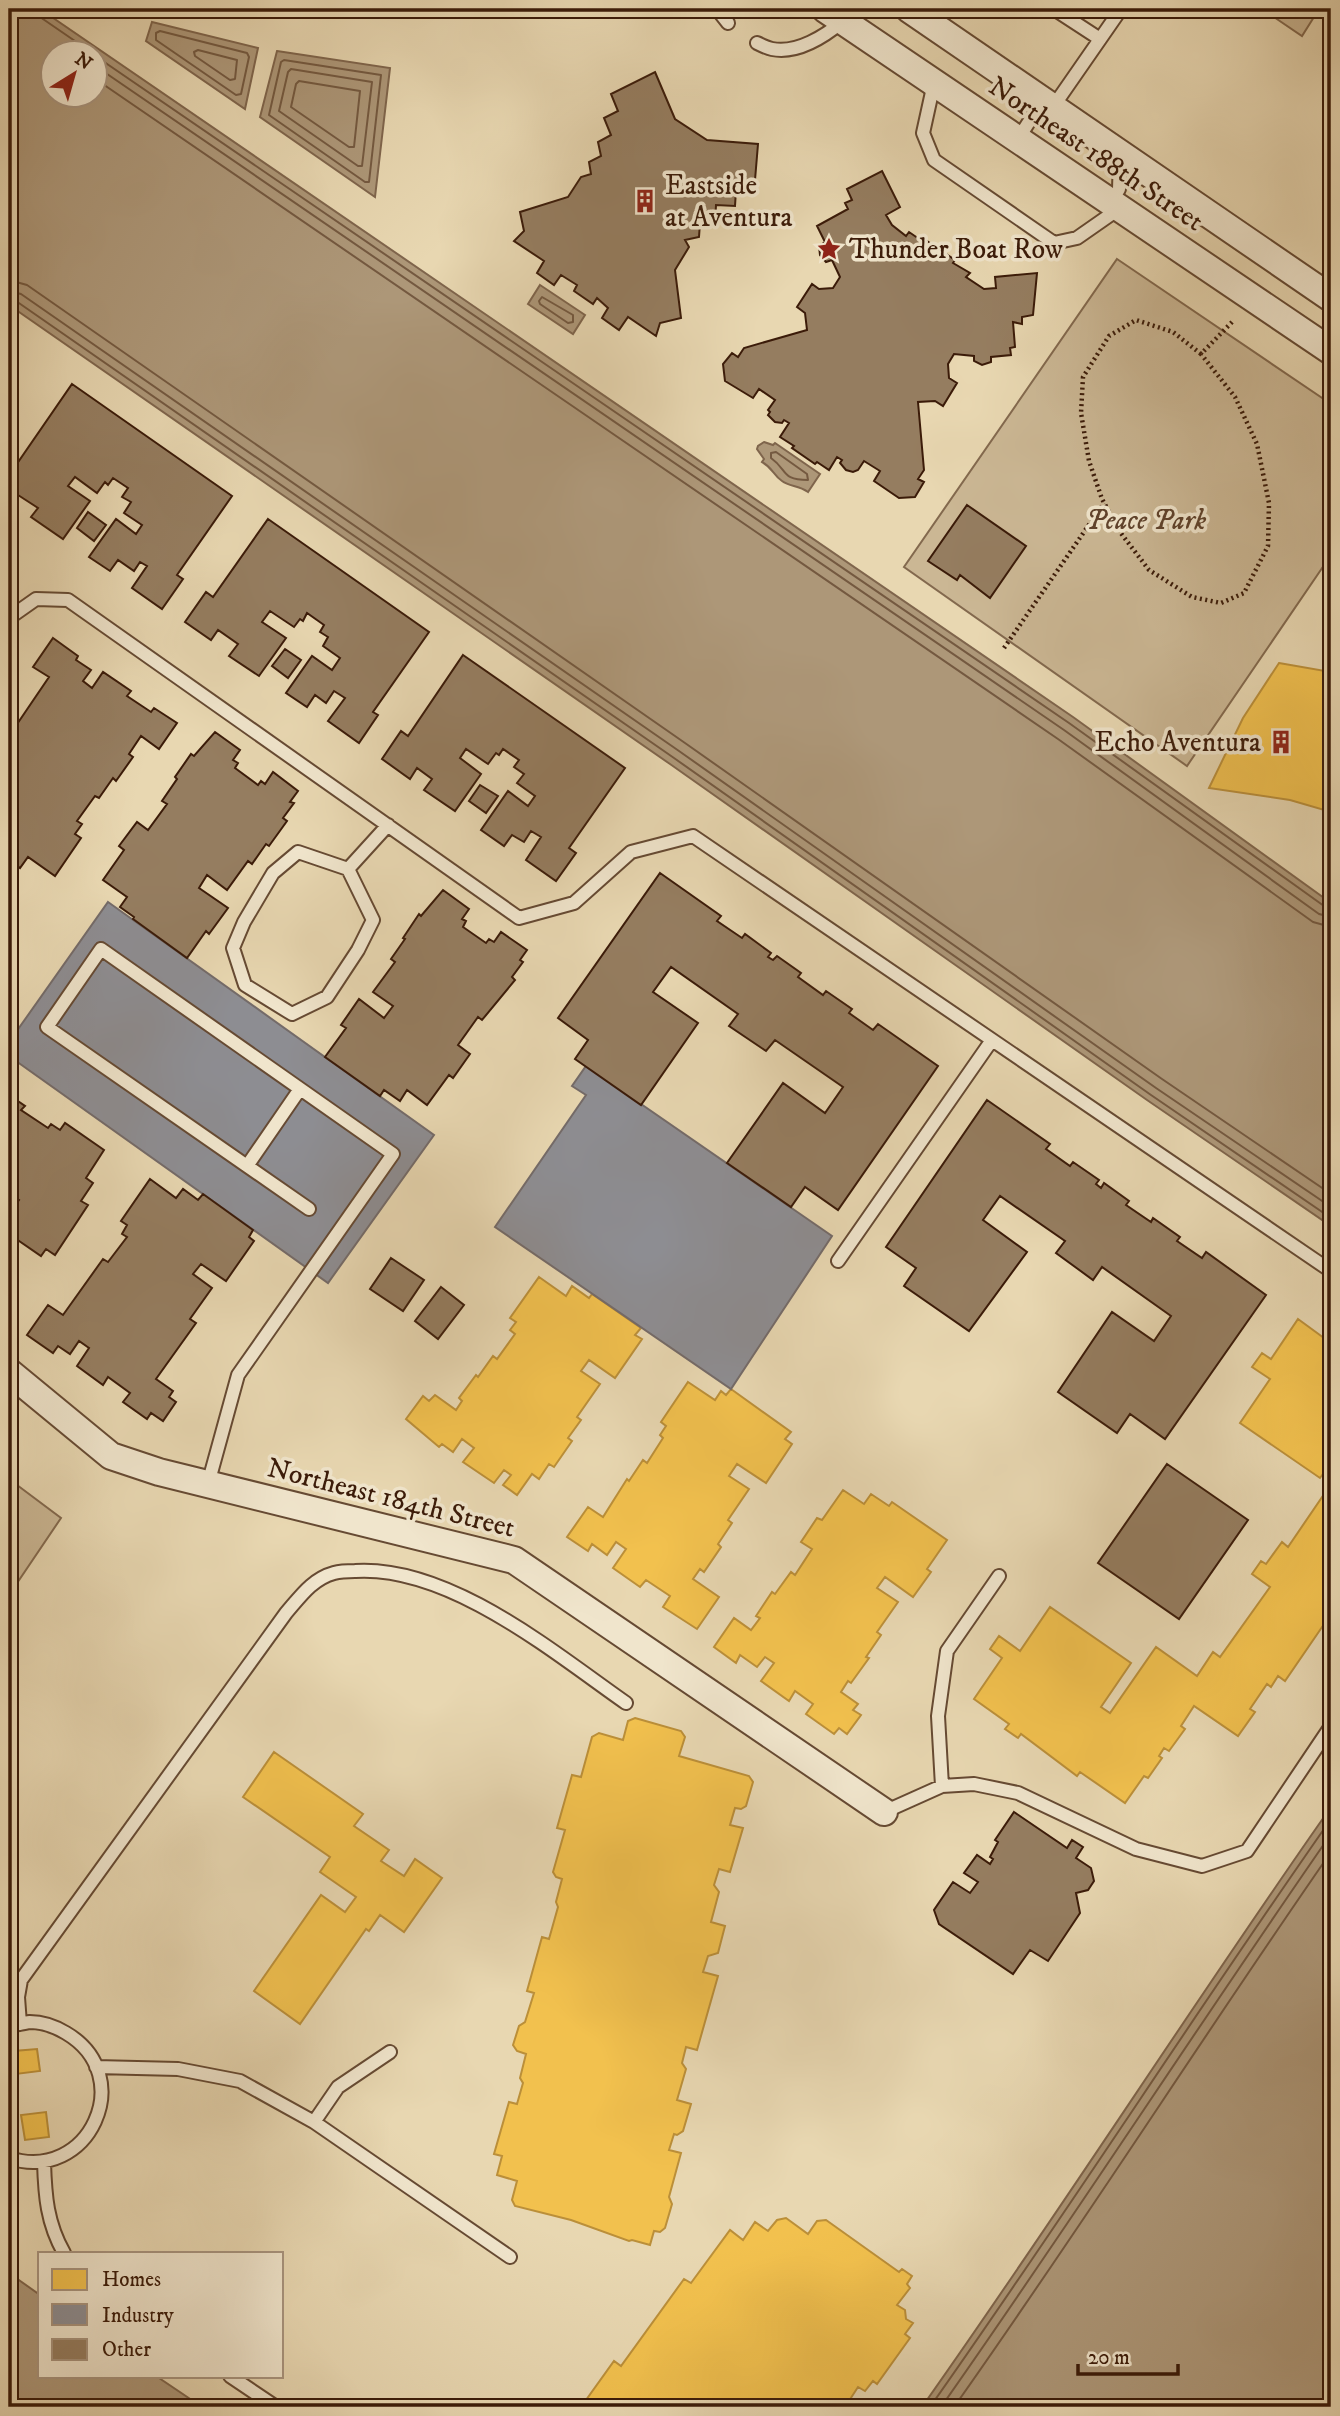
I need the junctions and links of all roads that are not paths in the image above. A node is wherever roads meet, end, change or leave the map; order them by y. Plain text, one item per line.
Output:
1 (717, 9) edge
2 (909, 9) edge
3 (1054, 9) edge
4 (1121, 9) edge
5 (834, 15) edge
6 (727, 23) dead end
7 (1100, 39) junction
8 (757, 43) dead end
9 (934, 83) junction
10 (1048, 103) junction
11 (1017, 139) junction
12 (1119, 153) junction
13 (1116, 205) junction
14 (1331, 298) edge
15 (1331, 351) edge
16 (9, 618) edge
17 (388, 825) junction
18 (348, 869) junction
19 (992, 1040) junction
20 (300, 1088) junction
21 (247, 1166) junction
22 (309, 1209) dead end
23 (838, 1261) dead end
24 (1331, 1271) edge
25 (9, 1372) edge
26 (208, 1484) junction
27 (999, 1576) dead end
28 (626, 1703) dead end
29 (1331, 1726) edge
30 (942, 1786) junction
31 (884, 1812) joint
32 (14, 2025) edge
33 (390, 2052) dead end
34 (96, 2067) junction
35 (314, 2122) junction
36 (9, 2158) edge
37 (44, 2162) junction
38 (63, 2252) edge
39 (510, 2257) dead end
40 (233, 2378) edge
41 (276, 2407) edge

1 - 6 lane
2 - 10 street, Northeast 188th Street
3 - 7 lane
4 - 7 lane
5 - 8 lane
5 - 9 street, Northeast 188th Street
7 - 10 lane
9 - 11 street, Northeast 188th Street
9 - 13 lane
10 - 11 lane
10 - 12 street, Northeast 188th Street
11 - 13 street, Northeast 188th Street
12 - 13 lane
12 - 14 street, Northeast 188th Street
13 - 15 street, Northeast 188th Street
16 - 17 lane
17 - 18 lane
17 - 19 lane
18 - 18 lane
19 - 23 lane
19 - 24 lane
20 - 21 lane
20 - 21 lane
20 - 26 lane
21 - 22 lane
25 - 26 street, Northeast 184th Street
26 - 31 street, Northeast 184th Street
27 - 30 lane
28 - 32 lane
29 - 30 lane
30 - 31 lane
32 - 34 lane
33 - 35 lane
34 - 35 lane
34 - 37 lane
35 - 39 lane
36 - 37 lane
37 - 38 lane
40 - 41 lane

